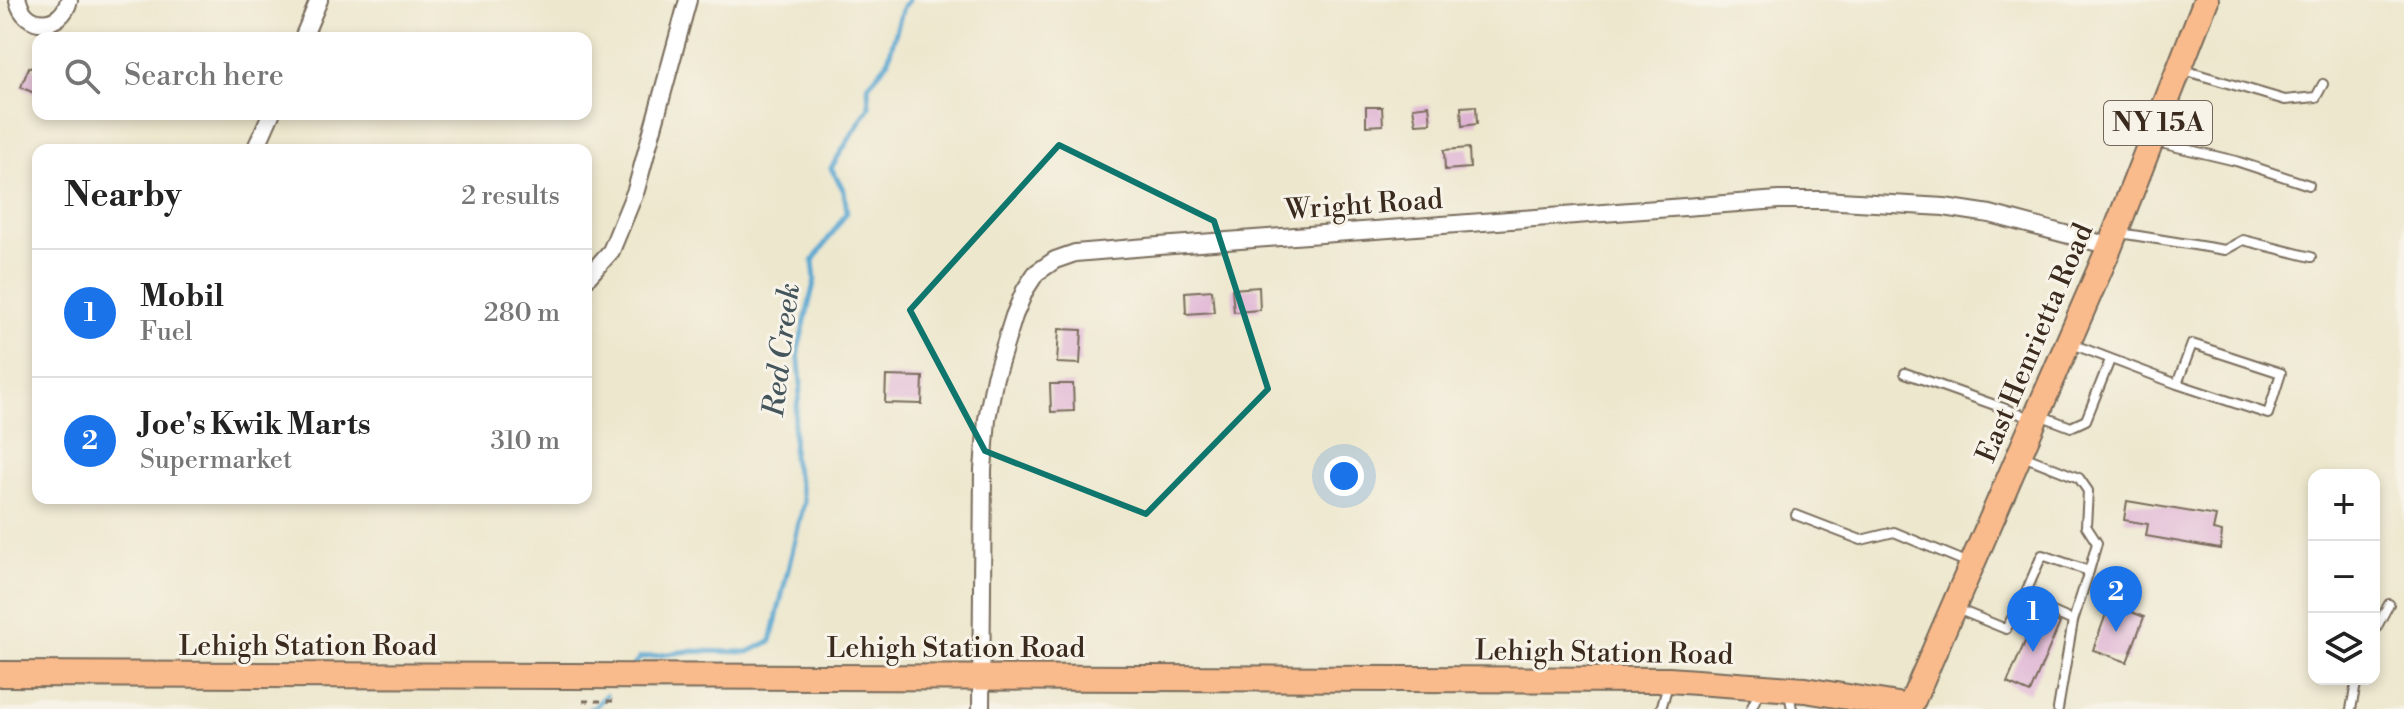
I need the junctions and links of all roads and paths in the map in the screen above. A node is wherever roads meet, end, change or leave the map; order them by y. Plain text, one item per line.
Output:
1 (18, 0) edge
2 (69, 0) edge
3 (319, 0) edge
4 (688, 0) edge
5 (2206, 0) edge
6 (306, 32) edge
7 (2179, 69) junction
8 (2323, 84) dead end
9 (268, 120) edge
10 (2151, 141) junction
11 (258, 144) edge
12 (2309, 185) dead end
13 (2113, 239) junction
14 (2311, 257) dead end
15 (592, 272) edge
16 (2068, 343) junction
17 (2110, 360) junction
18 (1905, 373) dead end
19 (2177, 384) junction
20 (2036, 416) junction
21 (2019, 455) junction
22 (1796, 515) dead end
23 (1971, 565) junction
24 (2089, 571) junction
25 (2023, 599) junction
26 (2389, 604) dead end
27 (1953, 607) junction
28 (2073, 621) junction
29 (2380, 621) edge
30 (0, 674) edge
31 (982, 678) junction
32 (1669, 680) junction
33 (2356, 685) edge
34 (1756, 698) edge
35 (1790, 699) edge
36 (583, 701) dead end
37 (616, 701) dead end
38 (1910, 707) joint
39 (981, 709) edge
40 (1661, 709) edge
41 (2058, 709) edge
42 (2351, 709) edge

1 - 2 street
3 - 6 street
4 - 15 street
5 - 7 main road, East Henrietta Road / NY 15A
7 - 8 lane
7 - 10 main road, East Henrietta Road / NY 15A
9 - 11 street
10 - 12 lane
10 - 13 main road, East Henrietta Road / NY 15A
13 - 14 lane
13 - 16 main road, East Henrietta Road / NY 15A
13 - 31 street, Wright Road
16 - 17 lane
16 - 20 main road, East Henrietta Road / NY 15A
17 - 19 lane
17 - 20 lane
18 - 20 lane
19 - 19 lane
20 - 21 main road, East Henrietta Road / NY 15A
21 - 23 main road, East Henrietta Road / NY 15A
21 - 24 lane
22 - 23 lane
23 - 27 main road, East Henrietta Road / NY 15A
24 - 25 lane
24 - 28 lane
25 - 27 lane
25 - 28 lane
26 - 29 lane
27 - 38 main road, East Henrietta Road / NY 15A
28 - 41 lane
30 - 31 main road, Lehigh Station Road
31 - 32 main road, Lehigh Station Road
31 - 39 street, Wright Road
32 - 34 main road, Lehigh Station Road
32 - 40 lane
33 - 42 lane
34 - 35 main road, Lehigh Station Road
35 - 38 main road, Lehigh Station Road
36 - 37 path

